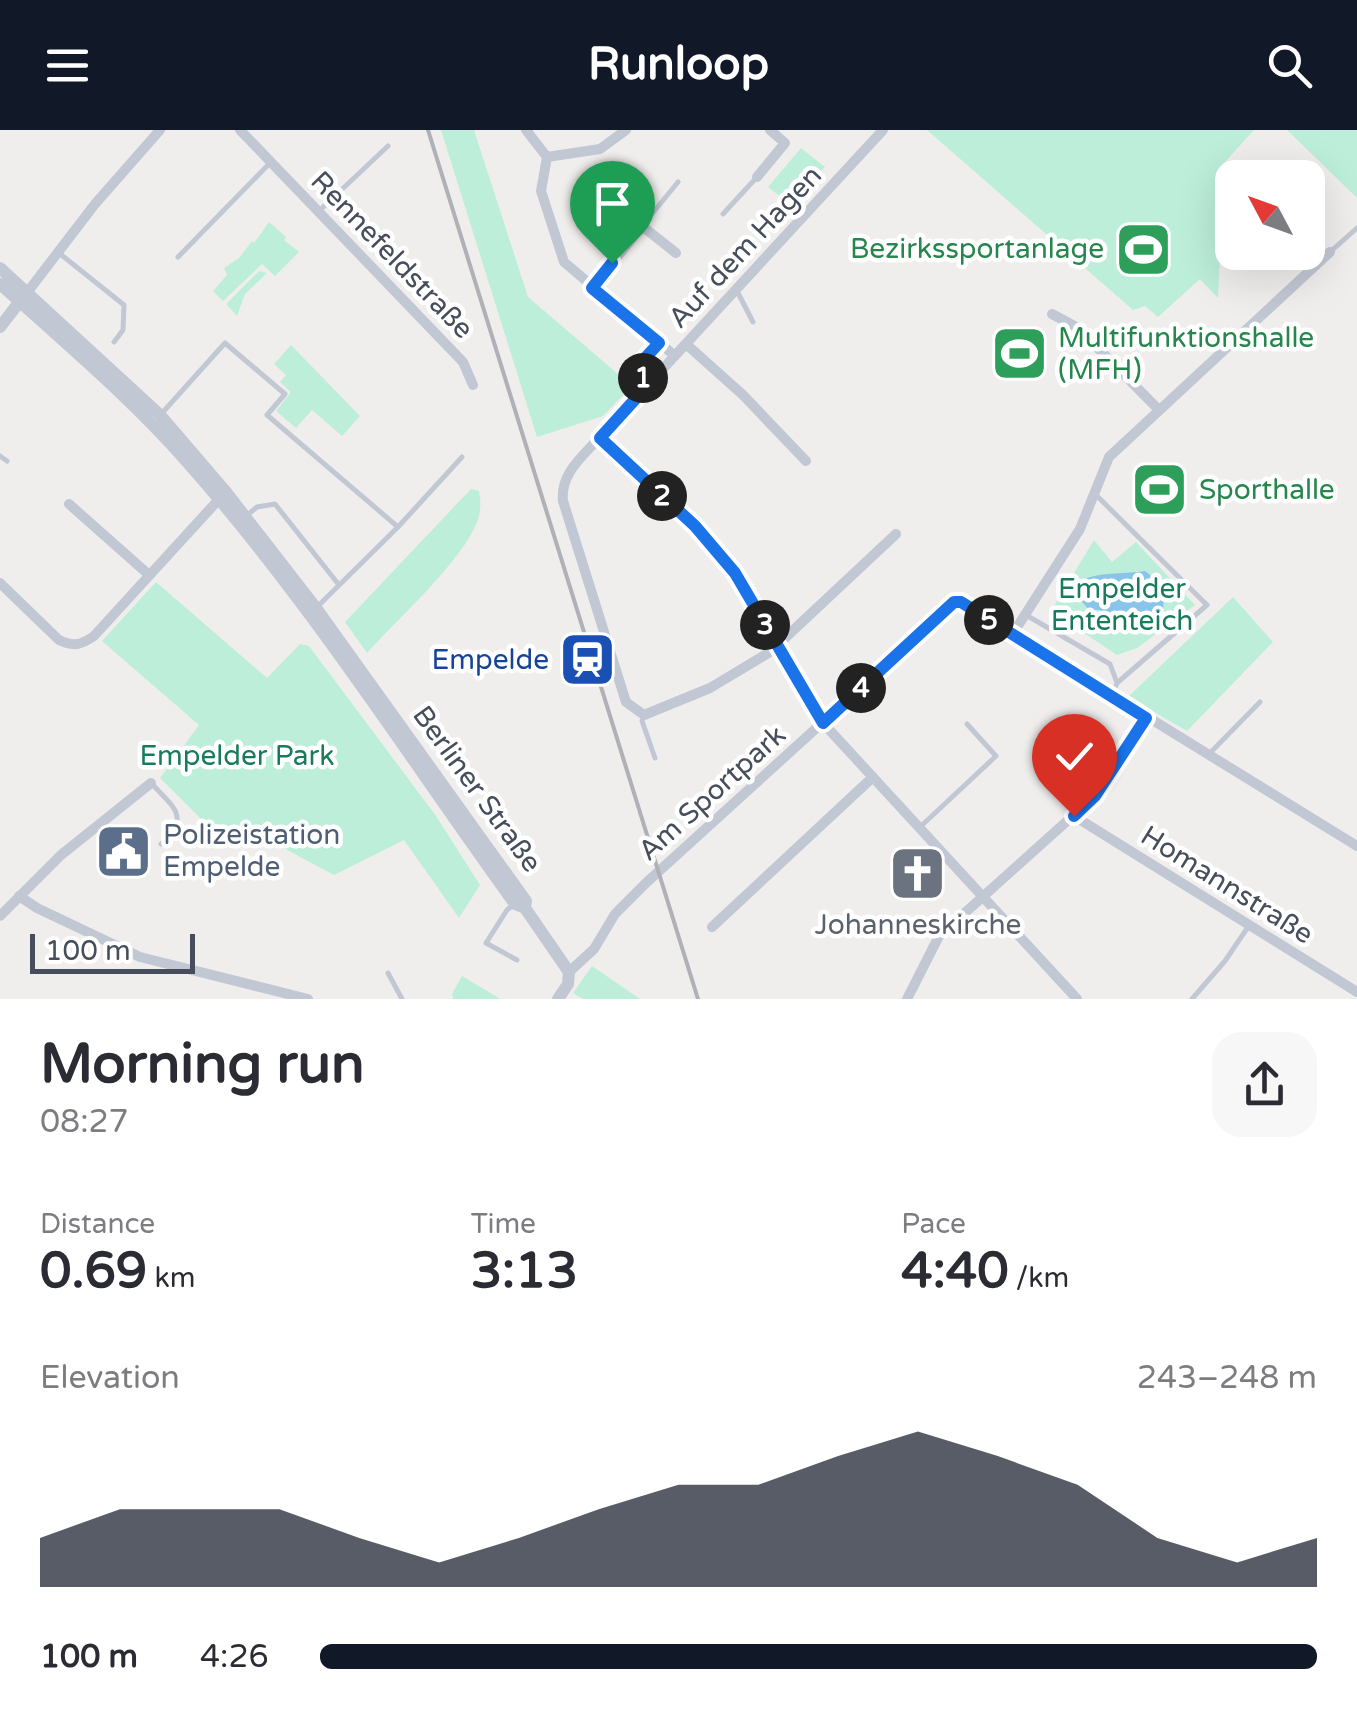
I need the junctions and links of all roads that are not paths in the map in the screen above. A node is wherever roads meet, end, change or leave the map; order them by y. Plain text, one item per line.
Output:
1 (160, 130) edge
2 (240, 130) edge
3 (526, 130) edge
4 (626, 130) edge
5 (770, 130) edge
6 (883, 130) edge
7 (388, 146) dead end
8 (546, 157) junction
9 (271, 162) junction
10 (757, 176) joint
11 (678, 182) dead end
12 (319, 211) junction
13 (724, 214) dead end
14 (642, 226) junction
15 (1357, 228) edge
16 (1330, 252) joint
17 (59, 253) junction
18 (676, 253) dead end
19 (178, 258) dead end
20 (0, 268) edge
21 (0, 284) edge
22 (592, 288) junction
23 (736, 289) junction
24 (23, 298) junction
25 (1052, 314) dead end
26 (753, 322) dead end
27 (0, 327) edge
28 (114, 342) dead end
29 (659, 343) junction
30 (686, 344) junction
31 (674, 356) junction
32 (649, 384) junction
33 (473, 385) dead end
34 (1158, 410) junction
35 (156, 420) junction
36 (600, 438) junction
37 (0, 456) edge
38 (462, 456) dead end
39 (806, 461) dead end
40 (7, 462) dead end
41 (1093, 492) junction
42 (222, 495) junction
43 (69, 504) dead end
44 (242, 520) junction
45 (398, 527) junction
46 (896, 534) dead end
47 (148, 574) junction
48 (0, 584) edge
49 (339, 586) junction
50 (312, 612) junction
51 (1026, 615) junction
52 (1012, 635) junction
53 (777, 644) junction
54 (1117, 683) junction
55 (1112, 696) junction
56 (1260, 702) dead end
57 (644, 715) junction
58 (1146, 718) junction
59 (823, 723) junction
60 (967, 724) dead end
61 (1208, 755) junction
62 (655, 758) dead end
63 (873, 777) junction
64 (151, 783) joint
65 (1074, 816) junction
66 (920, 828) junction
67 (161, 844) dead end
68 (1357, 846) edge
69 (19, 896) junction
70 (982, 896) junction
71 (520, 906) junction
72 (0, 916) edge
73 (1249, 925) junction
74 (712, 927) dead end
75 (517, 960) dead end
76 (388, 972) dead end
77 (569, 972) junction
78 (1356, 995) edge
79 (303, 998) edge
80 (402, 999) edge
81 (558, 999) edge
82 (907, 999) edge
83 (1077, 999) edge
84 (1192, 999) edge

1 - 17 street
2 - 9 street, Rennefeldstraße
3 - 8 street
4 - 8 street
5 - 10 street
6 - 23 street, Auf dem Hagen
7 - 12 lane
8 - 22 street
9 - 12 street, Rennefeldstraße
9 - 19 lane
10 - 13 lane
11 - 14 lane
12 - 33 street, Rennefeldstraße
14 - 18 street
14 - 22 street
15 - 16 lane
16 - 34 street
17 - 24 street
17 - 28 lane
20 - 24 street, Berliner Straße
21 - 24 street, Berliner Straße
22 - 29 street
23 - 26 lane
23 - 30 street, Auf dem Hagen
24 - 27 street
24 - 35 street, Berliner Straße
25 - 34 street
29 - 31 street
29 - 32 lane
30 - 31 street, Auf dem Hagen
30 - 39 street
31 - 32 street, Auf dem Hagen
32 - 36 street, Auf dem Hagen
34 - 41 street
35 - 42 street, Berliner Straße
35 - 45 lane
36 - 53 street
36 - 57 street, Auf dem Hagen
37 - 40 lane
38 - 45 lane
41 - 51 street
41 - 54 lane
42 - 44 street, Berliner Straße
42 - 47 street
43 - 47 street
44 - 49 lane
44 - 50 street, Berliner Straße
45 - 49 lane
46 - 53 street
47 - 48 street
49 - 50 lane
50 - 71 street, Berliner Straße
51 - 52 street
51 - 54 lane
52 - 55 street
52 - 59 street, Am Sportpark
53 - 57 street
53 - 59 street
54 - 55 lane
55 - 58 street
56 - 61 lane
57 - 62 lane
58 - 61 street
58 - 65 street
59 - 63 street
59 - 77 street, Am Sportpark
60 - 66 lane
61 - 68 street
63 - 66 street
63 - 74 street
64 - 67 lane
64 - 69 street
65 - 70 street
65 - 73 street, Homannstraße
66 - 70 street
69 - 72 street
69 - 79 street
70 - 82 street
70 - 83 street
71 - 75 lane
71 - 77 street, Berliner Straße
73 - 78 street, Homannstraße
73 - 84 lane
76 - 80 lane
77 - 81 street

